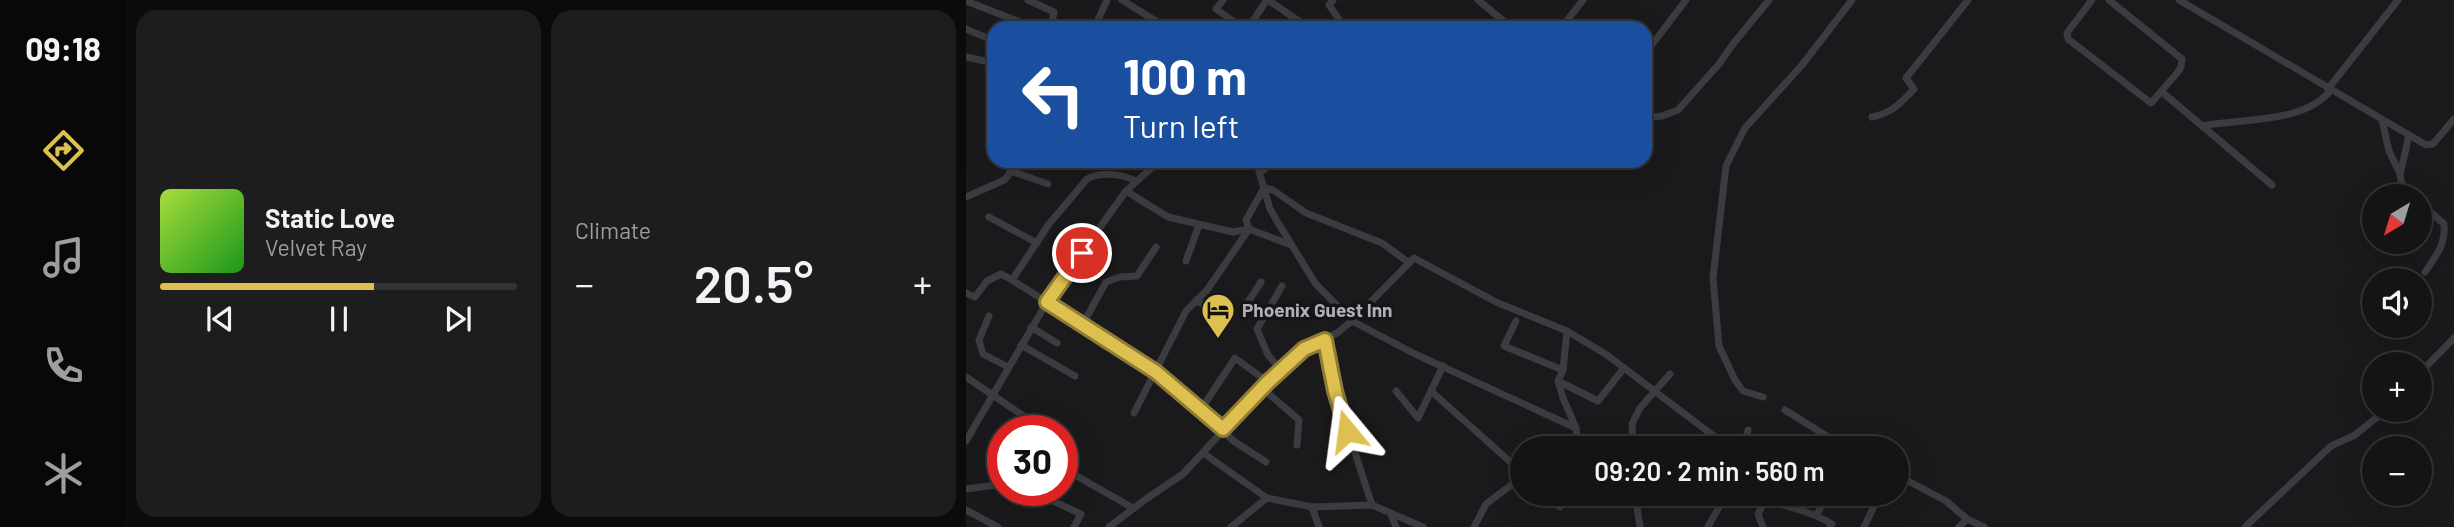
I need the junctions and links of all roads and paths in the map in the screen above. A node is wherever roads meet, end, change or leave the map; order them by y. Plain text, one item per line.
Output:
1 (1028, 0) edge
2 (1107, 0) edge
3 (1122, 0) edge
4 (1223, 0) edge
5 (1268, 0) edge
6 (1478, 0) edge
7 (1583, 0) edge
8 (1686, 0) edge
9 (1769, 0) edge
10 (1852, 0) edge
11 (1968, 0) edge
12 (2092, 0) edge
13 (2109, 0) edge
14 (2179, 0) edge
15 (2398, 0) edge
16 (966, 1) edge
17 (1330, 2) edge
18 (1017, 21) edge
19 (1052, 21) edge
20 (1097, 21) edge
21 (1156, 21) edge
22 (1234, 21) edge
23 (1251, 21) edge
24 (1299, 21) edge
25 (1341, 21) edge
26 (1504, 21) edge
27 (1566, 21) edge
28 (966, 29) edge
29 (987, 38) edge
30 (1652, 45) edge
31 (966, 57) edge
32 (987, 62) edge
33 (2330, 90) junction
34 (2162, 92) junction
35 (1652, 117) edge
36 (1872, 117) dead end
37 (2454, 119) edge
38 (2382, 120) junction
39 (2202, 126) junction
40 (2409, 135) junction
41 (1012, 168) edge
42 (1151, 168) edge
43 (1258, 168) edge
44 (1266, 168) edge
45 (1011, 171) junction
46 (1260, 173) junction
47 (2400, 175) junction
48 (1136, 181) junction
49 (1048, 184) dead end
50 (2401, 184) edge
51 (2272, 185) dead end
52 (1264, 188) junction
53 (1126, 191) junction
54 (966, 197) edge
55 (2432, 214) edge
56 (989, 217) dead end
57 (1199, 225) junction
58 (1249, 229) junction
59 (1037, 243) junction
60 (1292, 246) junction
61 (1156, 247) dead end
62 (1186, 261) dead end
63 (1408, 262) junction
64 (2428, 268) edge
65 (1012, 280) junction
66 (1261, 282) dead end
67 (1282, 286) dead end
68 (966, 293) edge
69 (1196, 300) junction
70 (1047, 302) junction
71 (1220, 315) dead end
72 (1264, 315) junction
73 (989, 316) dead end
74 (1352, 321) junction
75 (1516, 321) dead end
76 (1083, 324) junction
77 (1031, 327) junction
78 (1567, 331) junction
79 (2454, 338) edge
80 (1325, 340) junction
81 (1057, 343) dead end
82 (1021, 345) junction
83 (2432, 361) edge
84 (1443, 366) junction
85 (1007, 367) junction
86 (1624, 368) junction
87 (1281, 370) junction
88 (1563, 370) junction
89 (1156, 372) junction
90 (1670, 374) dead end
91 (966, 376) edge
92 (1075, 376) dead end
93 (1558, 382) junction
94 (1265, 385) junction
95 (1396, 391) dead end
96 (1431, 391) junction
97 (1653, 391) junction
98 (992, 394) junction
99 (1763, 397) dead end
100 (1785, 410) dead end
101 (1200, 411) junction
102 (1134, 413) dead end
103 (1022, 415) edge
104 (2371, 422) edge
105 (1576, 428) junction
106 (1222, 430) junction
107 (1748, 430) dead end
108 (1577, 436) edge
109 (1632, 436) edge
110 (1713, 436) edge
111 (1746, 436) edge
112 (1827, 436) edge
113 (966, 441) edge
114 (1297, 445) dead end
115 (1203, 453) junction
116 (1266, 462) dead end
117 (1510, 462) edge
118 (1078, 477) edge
119 (1909, 481) edge
120 (987, 486) edge
121 (1510, 488) edge
122 (966, 489) edge
123 (1267, 498) junction
124 (1372, 505) junction
125 (1064, 506) edge
126 (1637, 506) edge
127 (1719, 506) edge
128 (1762, 506) edge
129 (1786, 506) edge
130 (1821, 506) edge
131 (1874, 506) edge
132 (1312, 507) junction
133 (1790, 507) joint
134 (1133, 508) junction
135 (966, 510) edge
136 (1391, 514) junction
137 (1817, 515) junction
138 (1967, 519) junction
139 (998, 527) edge
140 (1074, 527) edge
141 (1109, 527) edge
142 (1231, 527) edge
143 (1319, 527) edge
144 (1396, 527) edge
145 (1423, 527) edge
146 (1474, 527) edge
147 (1640, 527) edge
148 (1708, 527) edge
149 (1763, 527) edge
150 (1830, 527) edge
151 (1864, 527) edge
152 (1959, 527) edge
153 (1983, 527) edge
154 (2245, 527) edge

1 - 19 street
2 - 20 street
3 - 21 street
4 - 22 street
5 - 23 street
5 - 24 street
6 - 26 street
7 - 27 street
8 - 30 street
9 - 35 street
10 - 99 street
11 - 36 street
12 - 34 street
13 - 34 street
14 - 33 street
15 - 33 street
16 - 18 street
17 - 25 street
28 - 29 street
31 - 32 street
33 - 38 street
33 - 39 street
34 - 39 street
37 - 40 street
38 - 40 street
38 - 47 street
39 - 51 street
40 - 47 street
41 - 45 street
42 - 48 street
43 - 46 street
44 - 46 street
45 - 49 street
45 - 54 street
46 - 52 street
47 - 50 street
48 - 53 street
48 - 59 street
52 - 58 street
52 - 60 street
52 - 63 street
53 - 57 street
53 - 70 street
55 - 64 street
56 - 59 street
57 - 58 street
57 - 62 street
58 - 60 street
58 - 69 street
59 - 65 street
60 - 74 street
61 - 76 street
63 - 74 street
63 - 78 street
65 - 68 street
65 - 70 street
66 - 72 street
67 - 72 street
69 - 71 street
69 - 89 street
70 - 76 street
70 - 77 street
72 - 87 street
73 - 85 street
74 - 80 street
74 - 84 street
75 - 88 street
76 - 89 street
77 - 81 street
77 - 82 street
78 - 86 street
78 - 88 street
79 - 83 street
80 - 87 street
80 - 124 street
82 - 85 street
82 - 92 street
84 - 96 street
84 - 105 street
85 - 98 street
86 - 93 street
86 - 97 street
87 - 94 street
88 - 93 street
89 - 101 street
89 - 102 street
90 - 97 street
91 - 98 street
93 - 105 street
94 - 101 street
94 - 106 street
94 - 114 street
95 - 96 street
96 - 117 street
97 - 109 street
97 - 110 street
98 - 103 street
98 - 113 street
100 - 112 street
101 - 106 street
104 - 154 street
105 - 108 street
106 - 115 street
106 - 116 street
107 - 111 street
115 - 123 street
115 - 134 street
118 - 134 street
119 - 138 street
120 - 122 street
121 - 146 street
123 - 132 street
123 - 142 street
124 - 132 street
124 - 136 street
125 - 140 street
126 - 147 street
127 - 148 street
128 - 149 street
129 - 133 street
130 - 137 street
131 - 151 street
132 - 143 street
133 - 137 street
134 - 141 street
135 - 139 street
136 - 144 street
136 - 145 street
137 - 150 street
138 - 152 street
138 - 153 street

